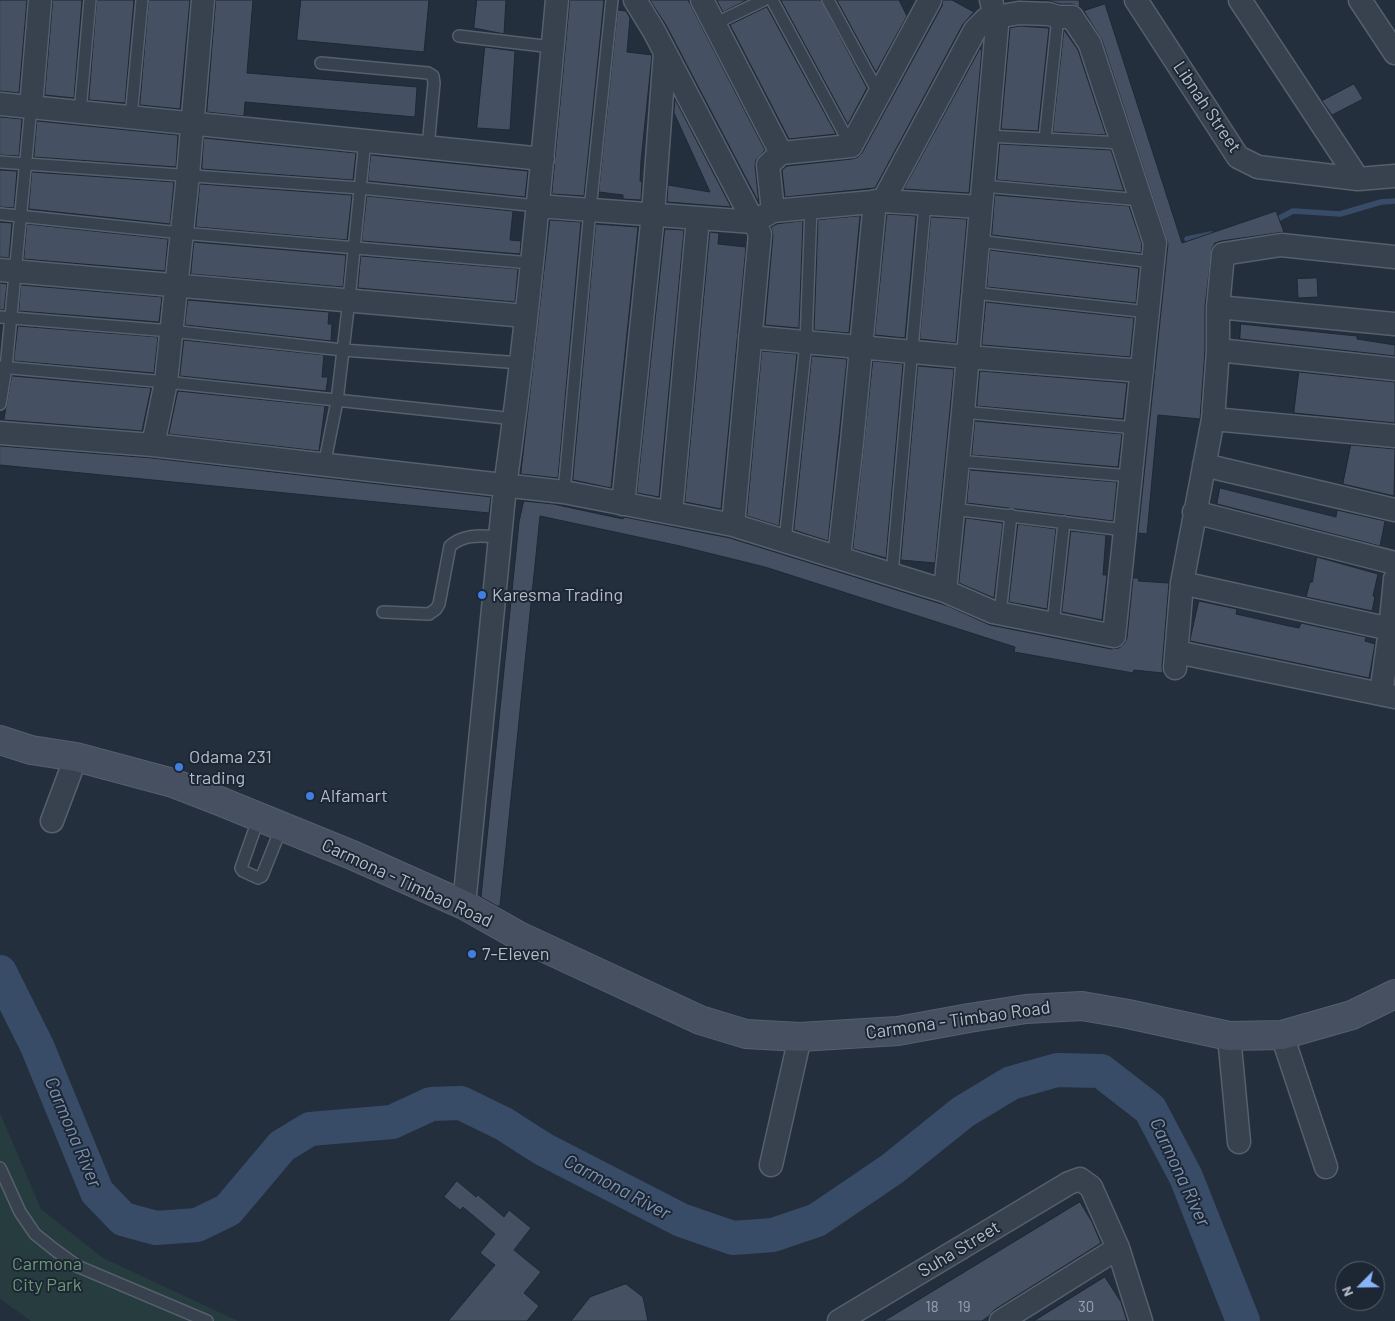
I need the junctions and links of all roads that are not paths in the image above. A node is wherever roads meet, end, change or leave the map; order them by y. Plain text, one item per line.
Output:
1 (40, 0) edge
2 (90, 0) edge
3 (142, 0) edge
4 (203, 0) edge
5 (557, 0) edge
6 (612, 0) edge
7 (635, 0) edge
8 (702, 0) edge
9 (764, 0) edge
10 (772, 0) edge
11 (828, 0) edge
12 (930, 0) edge
13 (1136, 0) edge
14 (1240, 0) edge
15 (1360, 0) edge
16 (994, 9) edge
17 (1058, 16) junction
18 (714, 24) junction
19 (460, 36) dead end
20 (552, 47) junction
21 (665, 52) junction
22 (1395, 53) edge
23 (321, 63) dead end
24 (879, 94) junction
25 (0, 104) edge
26 (31, 107) junction
27 (80, 112) junction
28 (131, 117) junction
29 (193, 123) junction
30 (987, 136) junction
31 (1044, 139) junction
32 (365, 140) junction
33 (1122, 143) junction
34 (851, 146) junction
35 (428, 147) junction
36 (781, 153) junction
37 (543, 159) junction
38 (0, 162) edge
39 (25, 164) junction
40 (188, 175) junction
41 (1395, 176) edge
42 (1358, 179) junction
43 (360, 188) junction
44 (982, 197) junction
45 (1141, 200) junction
46 (879, 201) junction
47 (925, 203) junction
48 (538, 206) junction
49 (811, 208) junction
50 (590, 210) junction
51 (773, 211) junction
52 (0, 214) edge
53 (654, 214) junction
54 (21, 216) junction
55 (698, 218) junction
56 (753, 222) junction
57 (181, 233) junction
58 (978, 241) junction
59 (354, 248) junction
60 (1395, 256) edge
61 (1153, 262) junction
62 (532, 263) junction
63 (8, 271) edge
64 (176, 286) junction
65 (974, 293) junction
66 (349, 300) junction
67 (1218, 307) junction
68 (1148, 312) junction
69 (526, 316) junction
70 (5, 317) edge
71 (1395, 324) edge
72 (171, 331) junction
73 (750, 337) junction
74 (806, 342) junction
75 (862, 347) junction
76 (343, 350) junction
77 (1218, 350) junction
78 (911, 352) junction
79 (968, 357) junction
80 (521, 363) junction
81 (3, 368) edge
82 (1395, 369) edge
83 (1142, 371) junction
84 (166, 382) junction
85 (337, 401) junction
86 (0, 404) edge
87 (963, 412) junction
88 (515, 419) junction
89 (1213, 419) junction
90 (1136, 428) junction
91 (0, 432) edge
92 (1395, 436) edge
93 (153, 445) junction
94 (958, 461) junction
95 (1204, 465) junction
96 (324, 466) junction
97 (1131, 476) junction
98 (505, 486) junction
99 (564, 492) junction
100 (623, 504) junction
101 (953, 509) junction
102 (1395, 510) edge
103 (1194, 512) junction
104 (671, 513) junction
105 (1011, 516) junction
106 (1064, 522) junction
107 (732, 525) junction
108 (1126, 530) junction
109 (500, 537) junction
110 (785, 541) junction
111 (839, 557) junction
112 (1395, 563) edge
113 (892, 574) junction
114 (1395, 579) edge
115 (1182, 583) junction
116 (945, 591) junction
117 (383, 612) dead end
118 (1000, 614) junction
119 (1053, 624) junction
120 (1393, 630) edge
121 (1388, 695) edge
122 (0, 740) edge
123 (76, 757) junction
124 (52, 821) dead end
125 (464, 905) junction
126 (1395, 994) edge
127 (1282, 1035) junction
128 (1229, 1036) junction
129 (800, 1037) junction
130 (1239, 1142) dead end
131 (771, 1165) dead end
132 (1326, 1167) dead end
133 (0, 1168) edge
134 (1118, 1248) junction
135 (207, 1321) edge
136 (839, 1321) edge
137 (1001, 1321) edge
138 (1141, 1321) edge

1 - 26 street
2 - 27 lane
3 - 28 lane
4 - 29 street
5 - 20 street
6 - 50 lane
7 - 21 street
8 - 18 street
9 - 18 lane
10 - 34 lane
11 - 24 lane
12 - 24 street
13 - 42 street, Libnah Street
14 - 42 street
15 - 22 street
16 - 17 street
16 - 30 street
16 - 46 street
17 - 31 lane
17 - 33 street
18 - 36 street
19 - 20 lane
20 - 37 street
21 - 53 street
21 - 56 street
23 - 35 lane
24 - 34 street
25 - 26 street
26 - 27 street
26 - 39 lane
27 - 28 street
28 - 29 street
29 - 32 street
29 - 40 street
30 - 31 lane
30 - 44 street
31 - 33 lane
32 - 35 street
32 - 43 lane
33 - 45 street
34 - 36 street
35 - 37 street
36 - 51 street
37 - 48 street
38 - 39 lane
39 - 40 lane
39 - 54 lane
40 - 43 lane
40 - 57 street
41 - 42 street, Libnah Street
43 - 48 lane
43 - 59 lane
44 - 45 lane
44 - 47 street
44 - 58 street
45 - 61 street
46 - 47 street
46 - 49 street
46 - 75 street
47 - 78 lane
48 - 50 street
48 - 62 street
49 - 51 street
49 - 74 lane
50 - 53 street
50 - 99 lane
51 - 56 street
52 - 54 lane
53 - 55 street
53 - 100 street
54 - 57 lane
54 - 63 lane
55 - 56 street
55 - 104 street
56 - 73 street
57 - 59 lane
57 - 64 street
58 - 61 lane
58 - 65 street
59 - 62 lane
59 - 66 lane
60 - 67 street
61 - 68 street
62 - 69 street
63 - 64 street
63 - 70 lane
64 - 66 street
64 - 72 street
65 - 68 lane
65 - 79 street
66 - 69 street
66 - 76 lane
67 - 71 street
67 - 77 street
68 - 83 street
69 - 80 street
70 - 72 lane
70 - 81 lane
72 - 76 lane
72 - 84 street
73 - 74 street
73 - 107 street
74 - 75 street
74 - 110 lane
75 - 78 street
75 - 111 street
76 - 80 lane
76 - 85 lane
77 - 82 street
77 - 89 street
78 - 79 street
78 - 113 lane
79 - 83 street
79 - 87 street
80 - 88 street
81 - 84 lane
81 - 86 lane
83 - 90 street
84 - 85 lane
84 - 93 street
85 - 88 lane
85 - 96 lane
87 - 90 lane
87 - 94 street
88 - 98 street
89 - 92 street
89 - 95 street
90 - 97 street
91 - 93 street
93 - 96 street
94 - 97 lane
94 - 101 street
95 - 102 street
95 - 103 street
96 - 98 street
97 - 108 street
98 - 99 street
98 - 109 street
99 - 100 street
100 - 104 street
101 - 105 lane
101 - 116 street
103 - 112 street
103 - 115 street
104 - 107 street
105 - 106 lane
105 - 118 lane
106 - 108 lane
106 - 119 lane
107 - 110 street
108 - 119 street
109 - 117 lane
109 - 125 street
110 - 111 street
111 - 113 street
113 - 116 street
114 - 120 street
115 - 120 street
115 - 121 street
116 - 118 street
118 - 119 street
120 - 121 street
122 - 123 main road, Carmona - Timbao Road
123 - 124 street
123 - 125 main road, Carmona - Timbao Road
125 - 129 main road, Carmona - Timbao Road
126 - 127 main road, Carmona - Timbao Road
127 - 128 main road, Carmona - Timbao Road
127 - 132 street
128 - 129 main road, Carmona - Timbao Road
128 - 130 street
129 - 131 street
133 - 135 lane
134 - 136 street, Suha Street
134 - 137 street
134 - 138 street

